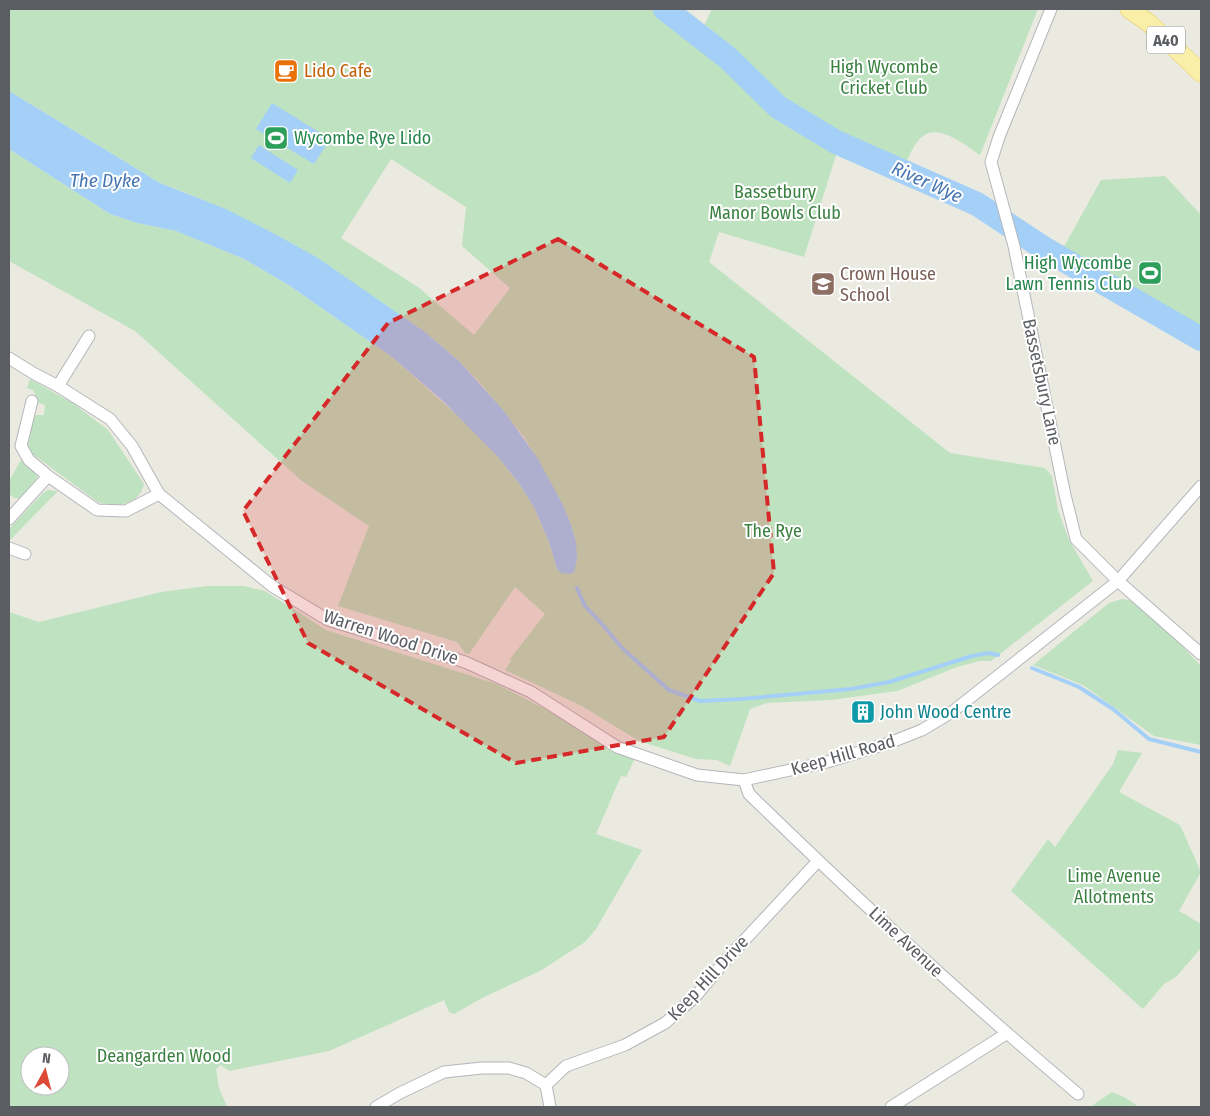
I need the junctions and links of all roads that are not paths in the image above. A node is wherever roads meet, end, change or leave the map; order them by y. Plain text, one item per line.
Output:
1 (1051, 9) edge
2 (1129, 9) edge
3 (1201, 73) edge
4 (89, 336) dead end
5 (9, 358) edge
6 (58, 386) junction
7 (32, 401) dead end
8 (48, 476) junction
9 (1201, 486) edge
10 (159, 494) junction
11 (9, 519) edge
12 (9, 548) edge
13 (25, 554) dead end
14 (1118, 581) junction
15 (1201, 654) edge
16 (697, 775) joint
17 (744, 780) junction
18 (818, 861) junction
19 (1006, 1034) junction
20 (546, 1085) junction
21 (1078, 1094) dead end
22 (376, 1107) edge
23 (550, 1107) edge
24 (891, 1107) edge

1 - 14 street, Bassetsbury Lane
2 - 3 main road, A40
4 - 6 street
5 - 6 street, Warren Wood Drive
6 - 10 street, Warren Wood Drive
7 - 8 street
8 - 10 street
8 - 11 street
9 - 14 street, Keep Hill Road
10 - 16 street, Warren Wood Drive
12 - 13 street
14 - 15 street, Bassetsbury Lane
14 - 17 street, Keep Hill Road
16 - 17 street, Keep Hill Road
17 - 18 street, Lime Avenue
18 - 19 street, Lime Avenue
18 - 20 street, Keep Hill Drive
19 - 21 street, Lime Avenue
19 - 24 street
20 - 22 street
20 - 23 street

